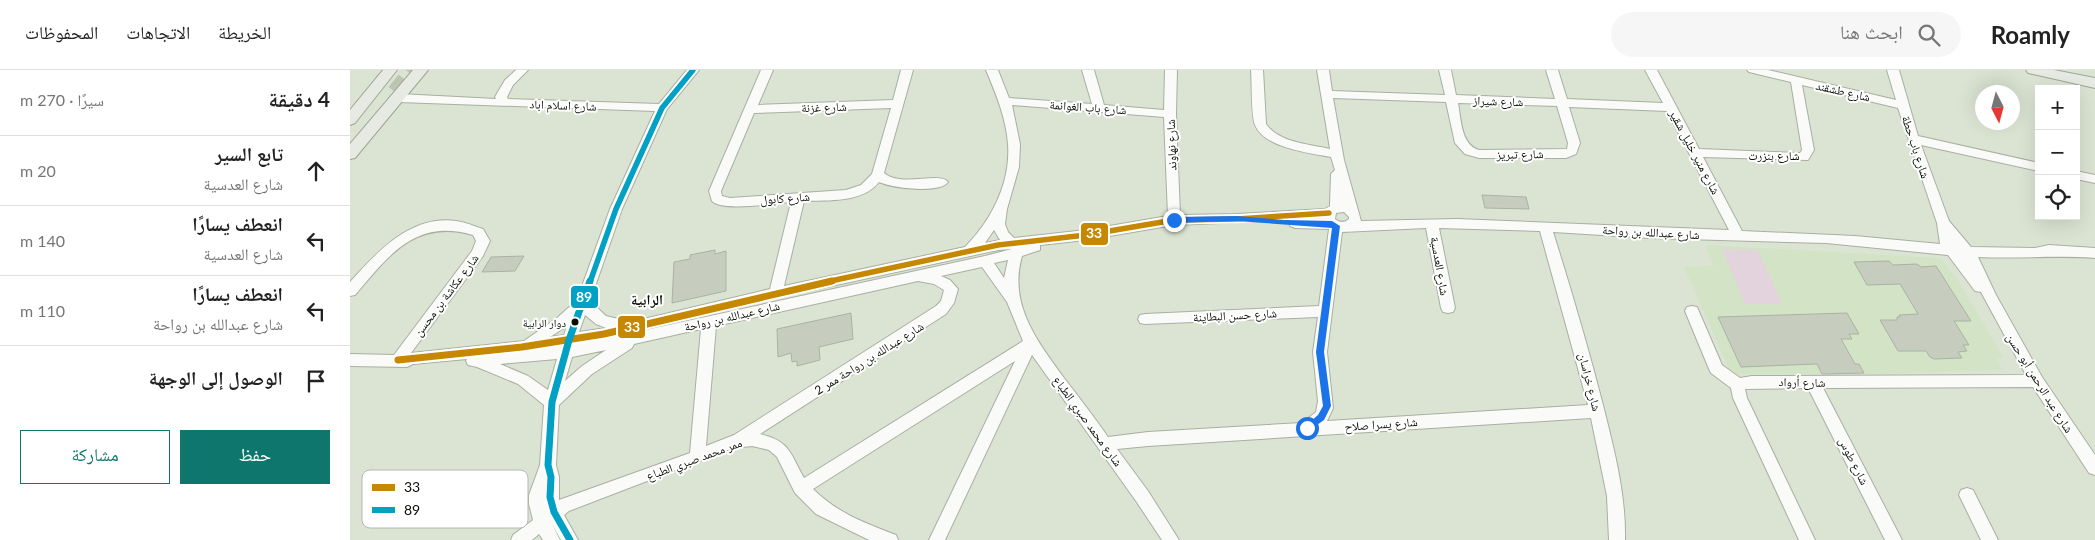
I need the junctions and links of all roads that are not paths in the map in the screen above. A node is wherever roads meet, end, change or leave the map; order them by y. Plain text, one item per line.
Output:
1 (390, 70) edge
2 (421, 70) edge
3 (522, 70) edge
4 (693, 70) edge
5 (767, 70) edge
6 (908, 70) edge
7 (992, 70) edge
8 (1088, 70) edge
9 (1171, 70) edge
10 (1256, 70) edge
11 (1323, 70) edge
12 (1445, 70) edge
13 (1552, 70) edge
14 (1651, 70) edge
15 (1753, 70) edge
16 (1893, 70) edge
17 (2033, 70) edge
18 (2078, 70) edge
19 (2095, 73) edge
20 (1796, 80) junction
21 (2095, 83) edge
22 (1326, 94) junction
23 (399, 98) junction
24 (1450, 99) junction
25 (1005, 101) junction
26 (503, 102) junction
27 (1562, 103) junction
28 (898, 104) junction
29 (1903, 105) junction
30 (1670, 107) junction
31 (662, 108) junction
32 (1099, 108) junction
33 (750, 110) junction
34 (1170, 114) junction
35 (350, 120) edge
36 (1913, 139) junction
37 (1696, 153) junction
38 (350, 154) edge
39 (1337, 157) junction
40 (2035, 166) edge
41 (878, 174) junction
42 (2080, 176) edge
43 (2095, 179) edge
44 (942, 182) dead end
45 (799, 197) junction
46 (1001, 209) junction
47 (1353, 212) junction
48 (1174, 220) junction
49 (1336, 220) junction
50 (1943, 223) joint
51 (1417, 224) junction
52 (1432, 224) junction
53 (1545, 227) junction
54 (1738, 235) junction
55 (1958, 247) junction
56 (1014, 248) junction
57 (969, 251) junction
58 (2095, 253) edge
59 (985, 261) junction
60 (912, 276) junction
61 (350, 291) edge
62 (776, 293) junction
63 (1011, 298) junction
64 (582, 302) junction
65 (1448, 308) dead end
66 (1325, 311) junction
67 (1692, 311) dead end
68 (1145, 319) dead end
69 (709, 321) junction
70 (640, 332) junction
71 (1031, 343) junction
72 (567, 346) junction
73 (522, 347) junction
74 (350, 360) edge
75 (398, 360) junction
76 (477, 361) junction
77 (2036, 382) junction
78 (1813, 383) junction
79 (1739, 392) junction
80 (552, 402) junction
81 (1597, 411) junction
82 (1307, 428) junction
83 (738, 440) junction
84 (1105, 444) junction
85 (697, 457) junction
86 (2095, 468) edge
87 (801, 488) junction
88 (1967, 495) dead end
89 (549, 529) edge
90 (519, 540) edge
91 (570, 540) edge
92 (890, 540) edge
93 (937, 540) edge
94 (1171, 540) edge
95 (1617, 540) edge
96 (1807, 540) edge
97 (1894, 540) edge
98 (1990, 540) edge

1 - 35 main road
2 - 23 main road
3 - 26 street
4 - 31 street
5 - 33 street, شارع كابول
6 - 28 street
7 - 25 street
8 - 32 street
9 - 34 street, شارع نهاوند
10 - 39 street
11 - 22 street
12 - 24 street, شارع تبريز
13 - 27 street, شارع تبريز
14 - 30 street, شارع منير خليل شقير
15 - 20 street, شارع طشقند
16 - 29 street, شارع باب حطة
17 - 21 main road
18 - 19 main road
20 - 29 street, شارع طشقند
20 - 37 street, شارع بنزرت
22 - 24 street, شارع شيراز
22 - 39 street
23 - 26 street
23 - 38 main road
24 - 27 street, شارع شيراز
24 - 27 street, شارع تبريز
25 - 32 street, شارع باب الغوانمة
25 - 46 street
26 - 31 street, شارع اسلام اباد
27 - 30 street, شارع شيراز
28 - 33 street, شارع غزنة
28 - 41 street
29 - 36 street, شارع باب حطة
30 - 37 street, شارع منير خليل شقير
31 - 64 street
32 - 34 street, شارع باب الغوانمة
33 - 45 street, شارع كابول
34 - 48 street, شارع نهاوند
36 - 40 street
36 - 50 street, شارع باب حطة
37 - 54 street, شارع منير خليل شقير
39 - 47 street
39 - 49 street
41 - 44 street
41 - 45 street, شارع كابول
42 - 43 street
45 - 62 street
46 - 56 street
46 - 57 street
47 - 49 street, شارع عبدالله بن رواحة
47 - 49 street
47 - 51 street, شارع عبدالله بن رواحة
48 - 49 street, شارع عبدالله بن رواحة
48 - 56 street, شارع عبدالله بن رواحة
49 - 51 street, شارع عبدالله بن رواحة
49 - 66 street
50 - 55 street, شارع باب حطة
51 - 52 street, شارع عبدالله بن رواحة
52 - 53 street, شارع عبدالله بن رواحة
52 - 65 street, شارع العدسية
53 - 54 street, شارع عبدالله بن رواحة
53 - 81 street, شارع خراسان
54 - 55 street, شارع عبدالله بن رواحة
55 - 58 street, شارع عبدالله بن رواحة
55 - 77 street, شارع عبد الرحمن أبو حسن
56 - 57 street, شارع عبدالله بن رواحة
56 - 59 street, شارع عبدالله بن رواحة
56 - 63 street, شارع محمد صبري الطباع
57 - 62 street, شارع عبدالله بن رواحة
59 - 60 street, شارع عبدالله بن رواحة
59 - 63 street, شارع محمد صبري الطباع
60 - 69 street, شارع عبدالله بن رواحة
60 - 83 street, شارع عبدالله بن رواحة ممر 2
61 - 75 street, شارع عكاشة بن محسن
62 - 70 street, شارع عبدالله بن رواحة
63 - 71 street, شارع محمد صبري الطباع
64 - 70 street
64 - 72 street
64 - 73 street
66 - 68 street, شارع حسن البطاينة
66 - 82 street
67 - 79 street
69 - 70 street, شارع عبدالله بن رواحة
69 - 85 street
70 - 72 street, شارع عبدالله بن رواحة
70 - 80 street
71 - 84 street, شارع محمد صبري الطباع
71 - 87 street
71 - 93 street
72 - 73 street, شارع عبدالله بن رواحة
72 - 76 street, شارع عبدالله بن رواحة
72 - 80 street
73 - 75 street, شارع عبدالله بن رواحة
74 - 75 street, شارع عبدالله بن رواحة
75 - 76 street, شارع عبدالله بن رواحة
76 - 80 street
77 - 78 street, شارع أرواد
77 - 86 street, شارع عبد الرحمن أبو حسن
78 - 79 street, شارع أرواد
78 - 97 street, شارع طوس
79 - 96 street
80 - 89 street
81 - 82 street, شارع يسرا صلاح
81 - 95 street, شارع خراسان
82 - 84 street, شارع يسرا صلاح
83 - 85 street, ممر محمد صبري الطباع
83 - 87 street, ممر محمد صبري الطباع
84 - 94 street, شارع محمد صبري الطباع
85 - 89 street, ممر محمد صبري الطباع
87 - 92 street, ممر محمد صبري الطباع
88 - 98 street
89 - 90 street, ممر محمد صبري الطباع
89 - 91 street

